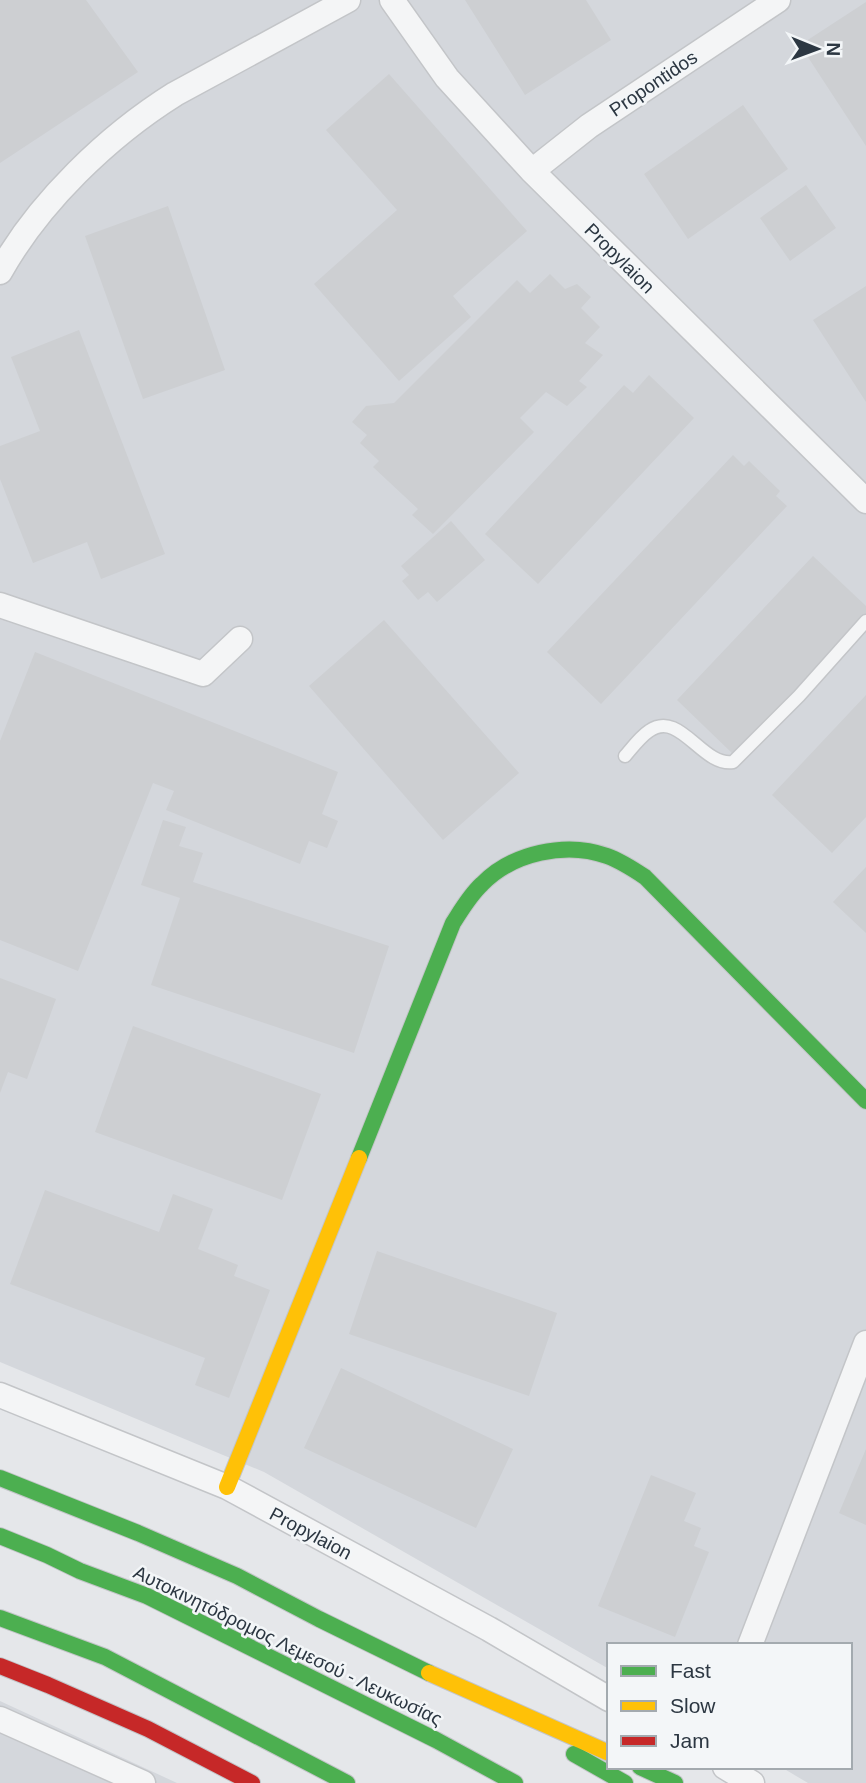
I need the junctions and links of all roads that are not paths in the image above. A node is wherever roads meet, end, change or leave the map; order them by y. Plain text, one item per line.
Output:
1 (348, 0) edge
2 (392, 0) edge
3 (778, 0) edge
4 (532, 171) junction
5 (1, 269) edge
6 (866, 500) edge
7 (0, 605) edge
8 (866, 621) edge
9 (240, 639) dead end
10 (625, 756) dead end
11 (866, 1101) edge
12 (866, 1343) edge
13 (0, 1395) edge
14 (0, 1478) edge
15 (228, 1487) junction
16 (0, 1536) edge
17 (0, 1618) edge
18 (751, 1643) edge
19 (0, 1666) edge
20 (450, 1683) junction
21 (607, 1698) edge
22 (0, 1719) edge
23 (607, 1753) edge
24 (644, 1769) edge
25 (728, 1769) edge
26 (143, 1783) edge
27 (252, 1783) edge
28 (347, 1783) edge
29 (514, 1783) edge
30 (625, 1783) edge
31 (675, 1783) edge
32 (752, 1783) edge

1 - 5 street
2 - 4 street, Propylaion
3 - 4 street, Propontidos
4 - 6 street, Propylaion
7 - 9 street
8 - 10 lane
11 - 15 main road
12 - 18 street
13 - 15 street, Propylaion
14 - 20 main road
15 - 21 street, Propylaion
16 - 29 main road, Αυτοκινητόδρομος Λεμεσού - Λευκωσίας
17 - 28 main road
19 - 27 main road
20 - 23 main road
20 - 30 main road
22 - 26 street
24 - 31 main road
25 - 32 street

